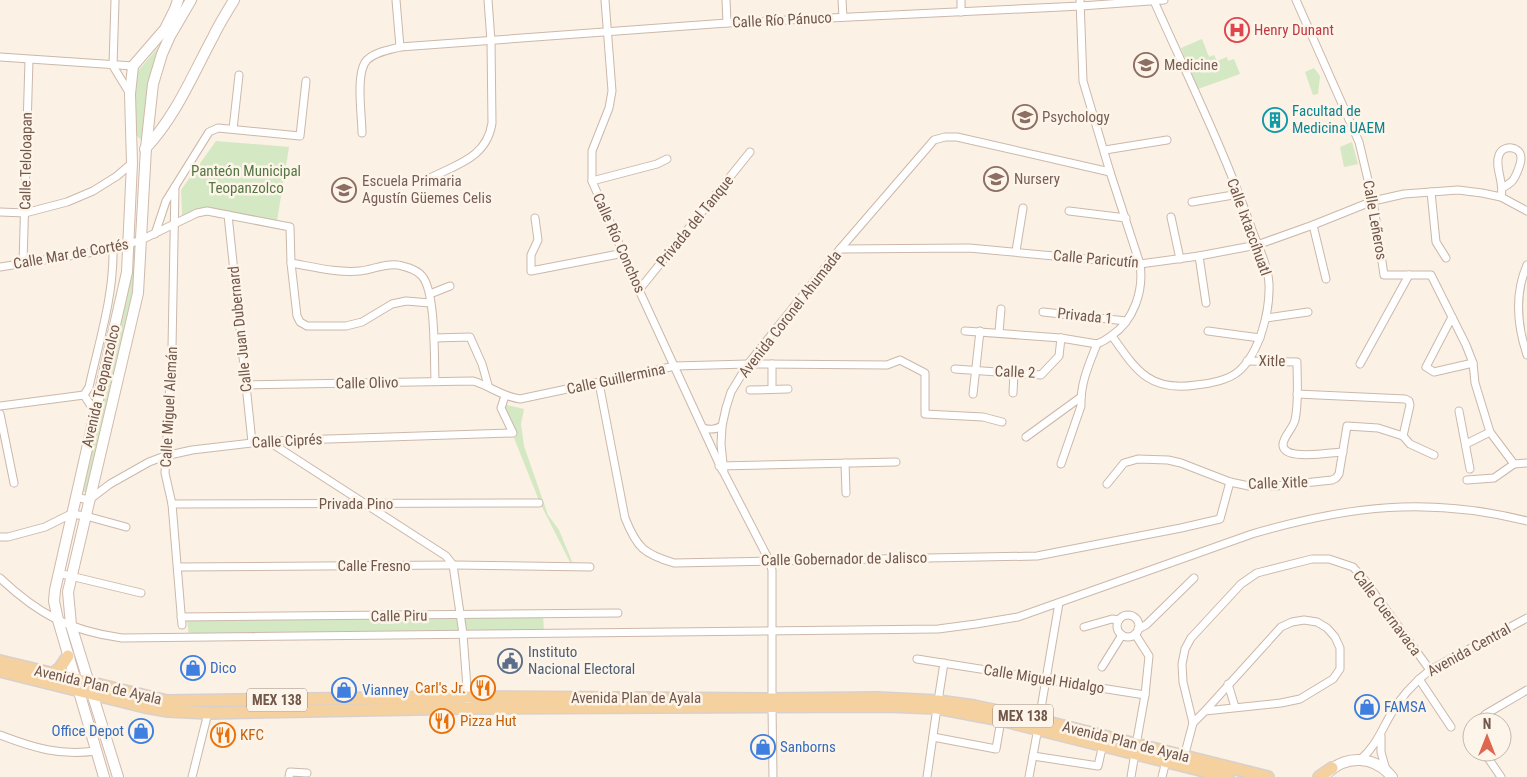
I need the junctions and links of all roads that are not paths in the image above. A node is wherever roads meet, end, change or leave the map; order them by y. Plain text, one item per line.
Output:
1 (115, 0) edge
2 (178, 0) edge
3 (191, 0) edge
4 (234, 0) edge
5 (396, 0) edge
6 (488, 0) edge
7 (605, 0) edge
8 (726, 0) edge
9 (842, 0) edge
10 (961, 0) edge
11 (1164, 0) edge
12 (1296, 0) edge
13 (1154, 1) edge
14 (1080, 3) edge
15 (962, 12) junction
16 (843, 17) junction
17 (728, 23) junction
18 (608, 32) junction
19 (490, 41) junction
20 (400, 47) junction
21 (0, 58) edge
22 (29, 60) junction
23 (113, 66) junction
24 (132, 66) junction
25 (239, 75) dead end
26 (306, 81) dead end
27 (130, 94) junction
28 (233, 129) junction
29 (362, 133) dead end
30 (1167, 140) dead end
31 (146, 148) junction
32 (1105, 150) junction
33 (750, 152) dead end
34 (667, 159) dead end
35 (132, 163) junction
36 (1110, 172) junction
37 (430, 178) dead end
38 (592, 182) junction
39 (175, 187) junction
40 (1504, 188) junction
41 (1431, 192) junction
42 (1239, 194) junction
43 (1501, 197) junction
44 (1192, 202) dead end
45 (1373, 202) junction
46 (1023, 208) dead end
47 (1069, 211) dead end
48 (1527, 211) edge
49 (0, 212) edge
50 (25, 213) junction
51 (228, 216) junction
52 (1171, 217) dead end
53 (535, 218) dead end
54 (1126, 218) junction
55 (175, 224) junction
56 (1313, 225) junction
57 (156, 234) junction
58 (141, 240) junction
59 (129, 244) junction
60 (1257, 245) junction
61 (113, 249) junction
62 (840, 249) junction
63 (1016, 251) junction
64 (624, 253) junction
65 (1199, 256) junction
66 (1446, 258) dead end
67 (1180, 259) junction
68 (24, 263) junction
69 (291, 263) junction
70 (1140, 264) junction
71 (1527, 265) edge
72 (0, 267) edge
73 (1409, 275) junction
74 (1326, 279) dead end
75 (450, 286) dead end
76 (639, 290) junction
77 (430, 294) junction
78 (430, 303) junction
79 (1206, 303) dead end
80 (1001, 309) dead end
81 (1043, 312) dead end
82 (1308, 312) dead end
83 (1452, 317) junction
84 (1266, 318) junction
85 (1126, 321) junction
86 (965, 331) dead end
87 (1208, 331) dead end
88 (980, 332) junction
89 (999, 332) junction
90 (1112, 336) junction
91 (434, 338) junction
92 (1061, 338) junction
93 (1260, 338) junction
94 (1098, 344) junction
95 (1527, 355) edge
96 (1247, 361) junction
97 (1297, 362) joint
98 (1473, 363) junction
99 (748, 364) junction
100 (772, 364) junction
101 (1360, 364) dead end
102 (675, 366) junction
103 (955, 369) dead end
104 (975, 370) junction
105 (1014, 374) junction
106 (435, 381) junction
107 (599, 383) junction
108 (246, 385) junction
109 (488, 385) junction
110 (788, 389) dead end
111 (750, 390) dead end
112 (772, 390) junction
113 (1013, 392) dead end
114 (973, 394) dead end
115 (1296, 394) junction
116 (84, 395) junction
117 (505, 396) junction
118 (1081, 397) junction
119 (0, 406) edge
120 (1458, 411) dead end
121 (95, 412) junction
122 (0, 414) edge
123 (1002, 422) dead end
124 (722, 426) junction
125 (703, 428) junction
126 (1490, 432) junction
127 (1403, 436) junction
128 (1026, 437) dead end
129 (268, 441) junction
130 (252, 442) junction
131 (1466, 444) junction
132 (1344, 452) junction
133 (1434, 455) dead end
134 (165, 456) junction
135 (896, 462) dead end
136 (845, 463) junction
137 (1527, 463) edge
138 (1061, 464) dead end
139 (1514, 464) junction
140 (722, 468) junction
141 (1470, 469) dead end
142 (1467, 480) dead end
143 (1230, 482) junction
144 (14, 483) dead end
145 (1107, 484) dead end
146 (846, 493) dead end
147 (75, 497) junction
148 (89, 500) junction
149 (540, 503) dead end
150 (172, 504) junction
151 (364, 504) junction
152 (71, 514) junction
153 (86, 516) junction
154 (1220, 520) joint
155 (1527, 521) edge
156 (126, 526) dead end
157 (0, 537) edge
158 (769, 560) junction
159 (453, 565) junction
160 (178, 567) junction
161 (590, 568) dead end
162 (58, 573) junction
163 (71, 576) junction
164 (0, 578) edge
165 (1194, 578) dead end
166 (141, 593) dead end
167 (1058, 603) junction
168 (618, 613) dead end
169 (460, 615) junction
170 (1527, 618) edge
171 (58, 620) junction
172 (1119, 620) junction
173 (181, 621) joint
174 (71, 625) junction
175 (1084, 627) dead end
176 (771, 631) junction
177 (1137, 631) junction
178 (462, 634) junction
179 (1122, 636) junction
180 (68, 656) junction
181 (917, 659) dead end
182 (0, 661) edge
183 (944, 663) junction
184 (1102, 667) dead end
185 (1430, 670) junction
186 (0, 671) edge
187 (52, 674) junction
188 (1419, 679) junction
189 (1045, 680) junction
190 (76, 684) junction
191 (1228, 684) junction
192 (90, 687) junction
193 (1527, 690) edge
194 (1145, 695) junction
195 (468, 702) junction
196 (772, 703) junction
197 (938, 704) junction
198 (1235, 707) junction
199 (1205, 711) junction
200 (1489, 712) edge
201 (208, 713) junction
202 (1001, 720) junction
203 (1193, 723) junction
204 (1039, 724) junction
205 (1450, 728) dead end
206 (0, 735) edge
207 (1381, 735) junction
208 (933, 738) junction
209 (1103, 744) junction
210 (1136, 749) junction
211 (96, 751) junction
212 (1033, 756) junction
213 (1184, 757) junction
214 (1361, 759) junction
215 (1166, 761) junction
216 (1491, 762) edge
217 (1332, 768) junction
218 (307, 773) dead end
219 (1389, 774) edge
220 (104, 777) edge
221 (118, 777) edge
222 (192, 777) edge
223 (289, 777) edge
224 (773, 777) edge
225 (927, 777) edge
226 (1029, 777) edge
227 (1131, 777) edge
228 (1162, 777) edge
229 (1228, 777) edge
230 (1268, 777) edge
231 (1319, 777) edge
232 (1323, 777) edge
233 (1501, 777) edge

1 - 23 street
2 - 24 main road
3 - 31 main road, Avenida Teopanzolco
4 - 31 main road
5 - 20 street
6 - 19 street
7 - 18 street, Calle Río Conchos
8 - 17 street
9 - 16 street
10 - 15 street
11 - 13 street, Calle Río Pánuco
12 - 45 street, Calle Leñeros
13 - 14 street, Calle Río Pánuco
13 - 42 street, Calle Ixtaccíhuatl
14 - 15 street, Calle Río Pánuco
14 - 32 street
15 - 16 street, Calle Río Pánuco
16 - 17 street, Calle Río Pánuco
17 - 18 street, Calle Río Pánuco
18 - 19 street, Calle Río Pánuco
18 - 38 street, Calle Río Conchos
19 - 20 street, Calle Río Pánuco
19 - 37 street
20 - 29 street, Calle Río Pánuco
21 - 22 street
22 - 23 street
22 - 50 street, Calle Teloloapan
23 - 24 street
23 - 27 street
24 - 27 main road, Avenida Teopanzolco
25 - 28 street
26 - 28 street
27 - 35 main road, Avenida Teopanzolco
28 - 39 street
30 - 32 street
31 - 35 main road
31 - 58 main road, Avenida Teopanzolco
32 - 36 street
33 - 76 street, Privada del Tanque
34 - 38 street
35 - 50 street
35 - 59 main road, Avenida Teopanzolco
36 - 54 street
36 - 62 street, Avenida Coronel Ahumada
38 - 64 street, Calle Río Conchos
39 - 55 street, Calle Miguel Alemán
39 - 57 street
40 - 40 street
40 - 43 street
41 - 43 street, Calle Paricutín
41 - 45 street, Calle Paricutín
41 - 66 street
42 - 44 street
42 - 60 street, Calle Ixtaccíhuatl
43 - 48 street, Calle Paricutín
45 - 56 street, Calle Paricutín
45 - 73 street, Calle Leñeros
46 - 63 street
47 - 54 street
49 - 50 street
50 - 68 street, Calle Teloloapan
51 - 55 street, Calle Mar de Cortés
51 - 69 street, Calle Mar de Cortés
51 - 108 street, Calle Juan Dubernard
52 - 67 street
53 - 64 street
54 - 70 street
55 - 57 street, Calle Mar de Cortés
55 - 134 street, Calle Miguel Alemán
56 - 60 street, Calle Paricutín
56 - 74 street
57 - 58 street, Calle Mar de Cortés
58 - 59 street, Calle Mar de Cortés
58 - 148 main road, Avenida Teopanzolco
59 - 61 street, Calle Mar de Cortés
59 - 121 main road, Avenida Teopanzolco
60 - 65 street, Calle Paricutín
60 - 84 street, Calle Ixtaccíhuatl
61 - 68 street, Calle Mar de Cortés
61 - 116 street
62 - 63 street, Calle Paricutín
62 - 99 street, Avenida Coronel Ahumada
63 - 70 street, Calle Paricutín
64 - 76 street, Calle Río Conchos
65 - 67 street, Calle Paricutín
65 - 79 street
67 - 70 street, Calle Paricutín
68 - 72 street, Calle Mar de Cortés
69 - 77 street
69 - 78 street
70 - 85 street
71 - 95 street
73 - 83 street, Calle Leñeros
73 - 101 street
75 - 77 street
76 - 102 street, Calle Río Conchos
77 - 78 street
78 - 91 street
80 - 89 street
81 - 85 street, Privada 1
82 - 84 street
83 - 98 street, Calle Leñeros
83 - 98 street
84 - 93 street, Calle Ixtaccíhuatl
85 - 90 street
86 - 88 street
87 - 93 street
88 - 89 street
88 - 104 street
89 - 92 street
90 - 94 street
90 - 96 street, Calle Ixtaccíhuatl
91 - 106 street
91 - 109 street
92 - 94 street
92 - 105 street, Calle 2
93 - 96 street, Calle Ixtaccíhuatl
94 - 118 street
96 - 97 street, Xitle
97 - 115 street, Calle Xitle
98 - 126 street, Calle Leñeros
99 - 100 street, Calle Guillermina
99 - 102 street, Calle Guillermina
99 - 124 street, Avenida Coronel Ahumada
100 - 112 street
100 - 123 street, Calle Guillermina
102 - 107 street, Calle Guillermina
102 - 125 street, Calle Río Conchos
103 - 104 street, Calle 2
104 - 105 street, Calle 2
104 - 114 street
105 - 113 street
106 - 108 street, Calle Olivo
106 - 109 street, Calle Olivo
107 - 117 street, Calle Guillermina
107 - 158 street, Calle Gobernador de Jalisco
108 - 130 street, Calle Juan Dubernard
109 - 117 street
110 - 112 street
111 - 112 street
115 - 127 street
115 - 132 street, Calle Xitle
116 - 119 street
116 - 121 street
117 - 129 street, Calle Ciprés
118 - 128 street
118 - 138 street
120 - 131 street
121 - 147 main road, Avenida Teopanzolco
122 - 144 street
124 - 125 street
124 - 140 street, Avenida Coronel Ahumada
125 - 140 street, Calle Río Conchos
126 - 131 street
126 - 139 street, Calle Leñeros
127 - 132 street, Calle Xitle
127 - 133 street
129 - 130 street, Calle Ciprés
129 - 151 street
130 - 134 street, Calle Ciprés
131 - 141 street
132 - 143 street, Calle Xitle
134 - 148 street, Calle Ciprés
134 - 150 street, Calle Miguel Alemán
135 - 136 street
136 - 140 street
136 - 146 street
137 - 139 street
139 - 142 street
140 - 158 street, Avenida Coronel Ahumada
143 - 145 street
143 - 154 street, Calle Xitle
147 - 148 street
147 - 152 main road, Avenida Teopanzolco
148 - 153 main road, Avenida Teopanzolco
149 - 151 street, Privada Pino
150 - 151 street, Privada Pino
150 - 160 street, Calle Miguel Alemán
151 - 159 street
152 - 153 street
152 - 157 street
152 - 162 main road, Avenida Teopanzolco
153 - 156 street
153 - 163 main road, Avenida Teopanzolco
154 - 158 street, Calle Gobernador de Jalisco
155 - 167 street
158 - 176 street, Avenida Coronel Ahumada
159 - 160 street, Calle Fresno
159 - 161 street, Calle Fresno
159 - 169 street
160 - 173 street, Calle Miguel Alemán
162 - 163 street
162 - 171 main road, Avenida Teopanzolco
163 - 166 street
163 - 174 main road, Avenida Teopanzolco
164 - 171 street
165 - 177 street
167 - 176 street
167 - 189 street
168 - 169 street, Calle Piru
169 - 173 street, Calle Piru
169 - 178 street
170 - 185 street, Avenida Central
171 - 174 street
171 - 180 main road, Avenida Teopanzolco
172 - 175 street
172 - 177 street
172 - 179 street
174 - 178 street
174 - 192 main road, Avenida Teopanzolco
176 - 178 street
176 - 196 street, Avenida Coronel Ahumada
177 - 179 street
177 - 194 street
178 - 195 street
179 - 184 street
180 - 187 main road
180 - 190 main road, Avenida Teopanzolco
181 - 183 street, Calle Miguel Hidalgo
182 - 187 main road, Avenida Plan de Ayala / MEX 138
183 - 189 street, Calle Miguel Hidalgo
183 - 197 street
185 - 188 street, Avenida Central
185 - 203 street, Calle Cuernavaca
186 - 190 main road, Avenida Plan de Ayala / MEX 138
187 - 190 main road, Avenida Plan de Ayala / MEX 138
188 - 205 street
188 - 207 street, Avenida Central
189 - 194 street, Calle Miguel Hidalgo
189 - 204 street
190 - 192 main road, Avenida Plan de Ayala / MEX 138
190 - 211 main road, Avenida Teopanzolco
191 - 198 street
191 - 198 street
191 - 199 street
192 - 195 main road, Avenida Plan de Ayala / MEX 138
192 - 201 main road, Avenida Plan de Ayala / MEX 138
192 - 221 main road, Avenida Teopanzolco
193 - 200 street
194 - 210 street
195 - 196 main road, Avenida Plan de Ayala / MEX 138
195 - 201 main road, Avenida Plan de Ayala / MEX 138
196 - 197 main road, Avenida Plan de Ayala / MEX 138
196 - 224 street, Avenida Coronel Ahumada
197 - 202 main road, Avenida Plan de Ayala / MEX 138
197 - 204 main road, Avenida Plan de Ayala / MEX 138
197 - 208 street
198 - 199 street
199 - 203 street
201 - 222 street
202 - 204 main road, Avenida Plan de Ayala / MEX 138
202 - 208 street
203 - 213 street, Calle Cuernavaca
204 - 209 main road, Avenida Plan de Ayala / MEX 138
204 - 210 main road, Avenida Plan de Ayala / MEX 138
204 - 212 street
206 - 211 street
207 - 214 street, Avenida Central
207 - 219 street
208 - 225 street
209 - 210 main road, Avenida Plan de Ayala / MEX 138
209 - 212 street
210 - 213 main road, Avenida Plan de Ayala / MEX 138
210 - 215 main road, Avenida Plan de Ayala / MEX 138
210 - 227 street
211 - 220 main road, Avenida Teopanzolco
212 - 226 street
213 - 230 main road, Avenida Plan de Ayala / MEX 138
214 - 217 main road
214 - 219 main road
215 - 228 street
215 - 229 main road, Avenida Plan de Ayala / MEX 138
216 - 233 street
217 - 231 main road
217 - 232 main road
218 - 223 street

